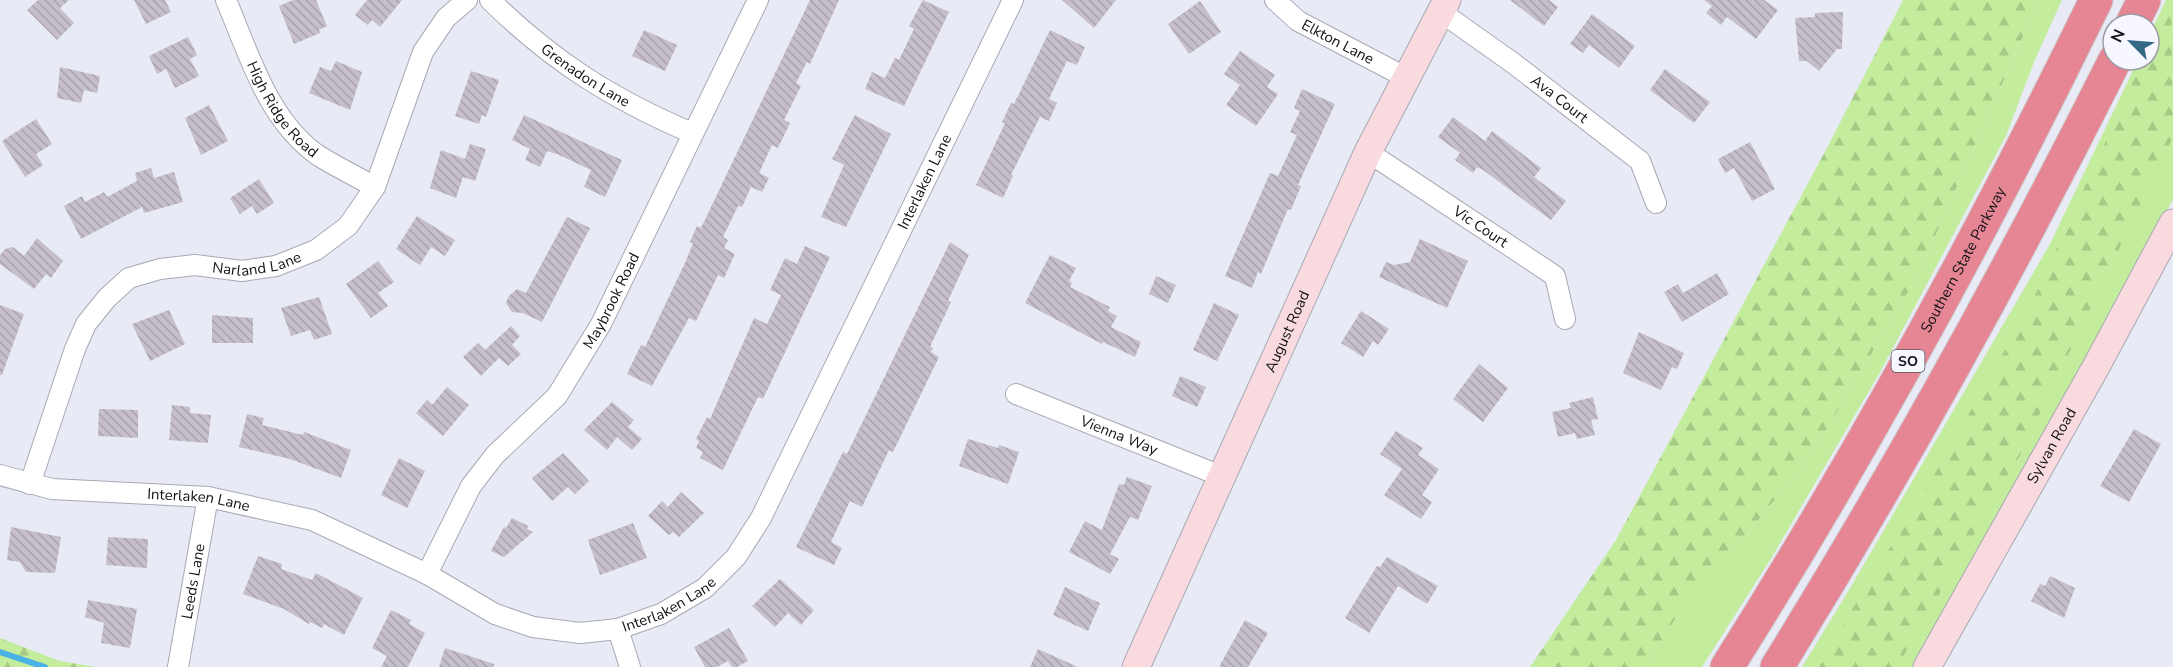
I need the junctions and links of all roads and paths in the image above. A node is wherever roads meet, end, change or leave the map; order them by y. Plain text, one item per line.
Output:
1 (226, 0) edge
2 (467, 0) edge
3 (490, 0) edge
4 (758, 0) edge
5 (1013, 0) edge
6 (1275, 0) edge
7 (2096, 0) edge
8 (1444, 6) edge
9 (2109, 72) edge
10 (1407, 78) junction
11 (692, 133) junction
12 (1368, 152) junction
13 (375, 187) junction
14 (1656, 203) dead end
15 (2173, 223) edge
16 (1565, 319) dead end
17 (1016, 394) dead end
18 (0, 475) edge
19 (1221, 476) junction
20 (30, 484) junction
21 (208, 497) junction
22 (427, 574) junction
23 (618, 629) junction
24 (178, 667) edge
25 (630, 667) edge
26 (1136, 667) edge
27 (1727, 667) edge
28 (1777, 667) edge
29 (1927, 667) edge

1 - 13 street, High Ridge Road
2 - 13 street, Narland Lane
3 - 11 street, Grenadon Lane
4 - 11 street, Maybrook Road
5 - 23 street, Interlaken Lane
6 - 10 street, Elkton Lane
7 - 27 highway, Southern State Parkway / SO
8 - 10 street, August Road
8 - 14 street, Ava Court
9 - 28 highway
10 - 12 street, August Road
11 - 22 street, Maybrook Road
12 - 16 street, Vic Court
12 - 19 street, August Road
13 - 20 street, Narland Lane
15 - 29 street, Sylvan Road
17 - 19 street, Vienna Way
18 - 20 street, Interlaken Lane
19 - 26 street, August Road
20 - 21 street, Interlaken Lane
21 - 22 street, Interlaken Lane
21 - 24 street, Leeds Lane
22 - 23 street, Interlaken Lane
23 - 25 street

